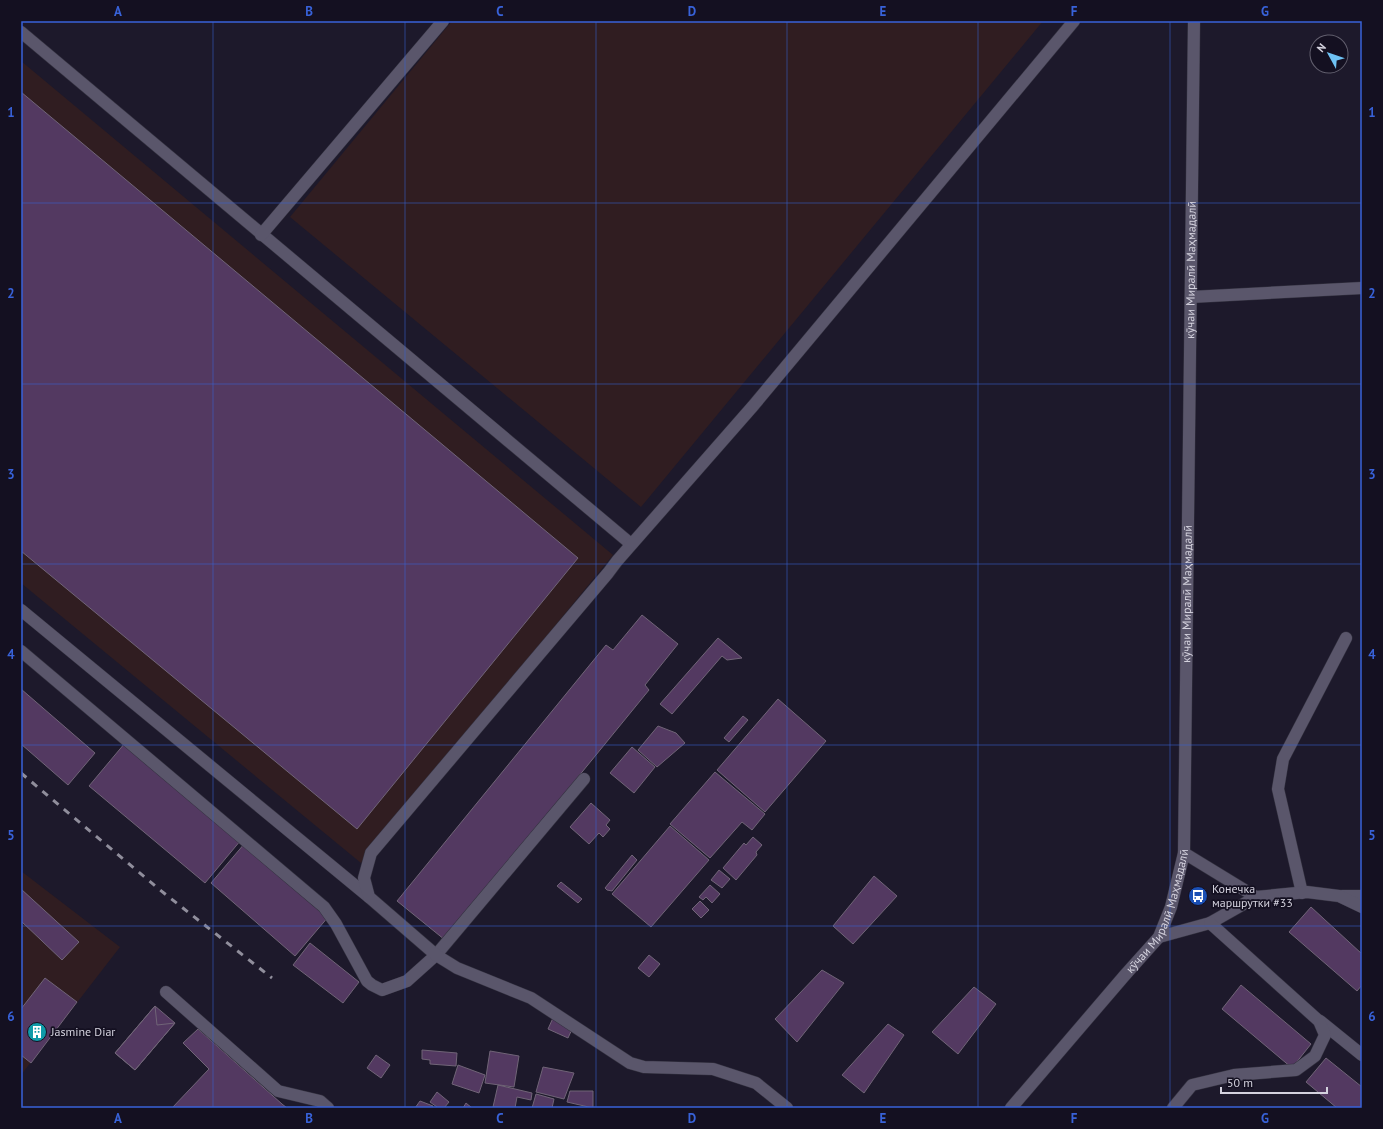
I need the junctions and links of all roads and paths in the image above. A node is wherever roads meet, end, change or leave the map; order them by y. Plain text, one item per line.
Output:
1 (443, 21) edge
2 (1074, 21) edge
3 (1194, 21) edge
4 (21, 32) edge
5 (261, 235) junction
6 (1362, 288) edge
7 (1191, 297) junction
8 (631, 544) junction
9 (21, 610) edge
10 (1346, 638) dead end
11 (21, 651) edge
12 (584, 779) dead end
13 (1184, 853) junction
14 (1302, 893) junction
15 (1339, 896) junction
16 (1362, 896) edge
17 (369, 897) junction
18 (1256, 897) junction
19 (1362, 907) edge
20 (1210, 923) junction
21 (1159, 937) junction
22 (436, 955) junction
23 (166, 992) dead end
24 (1319, 1021) junction
25 (1362, 1055) edge
26 (328, 1108) edge
27 (787, 1108) edge
28 (1011, 1108) edge
29 (1173, 1108) edge

1 - 5 street
2 - 8 street
3 - 7 street, кӯчаи Миралӣ Маҳмадалӣ
4 - 5 street
5 - 8 street
6 - 7 street
7 - 13 street, кӯчаи Миралӣ Маҳмадалӣ
8 - 17 street
9 - 17 street
10 - 14 street
11 - 22 street
12 - 22 street
13 - 18 street
13 - 21 street, кӯчаи Миралӣ Маҳмадалӣ
14 - 15 street
14 - 18 street
15 - 16 street
15 - 19 street
17 - 22 street
18 - 20 street
20 - 21 street
20 - 24 street
21 - 28 street, кӯчаи Миралӣ Маҳмадалӣ
22 - 27 street
23 - 26 street
24 - 25 street
24 - 29 street

